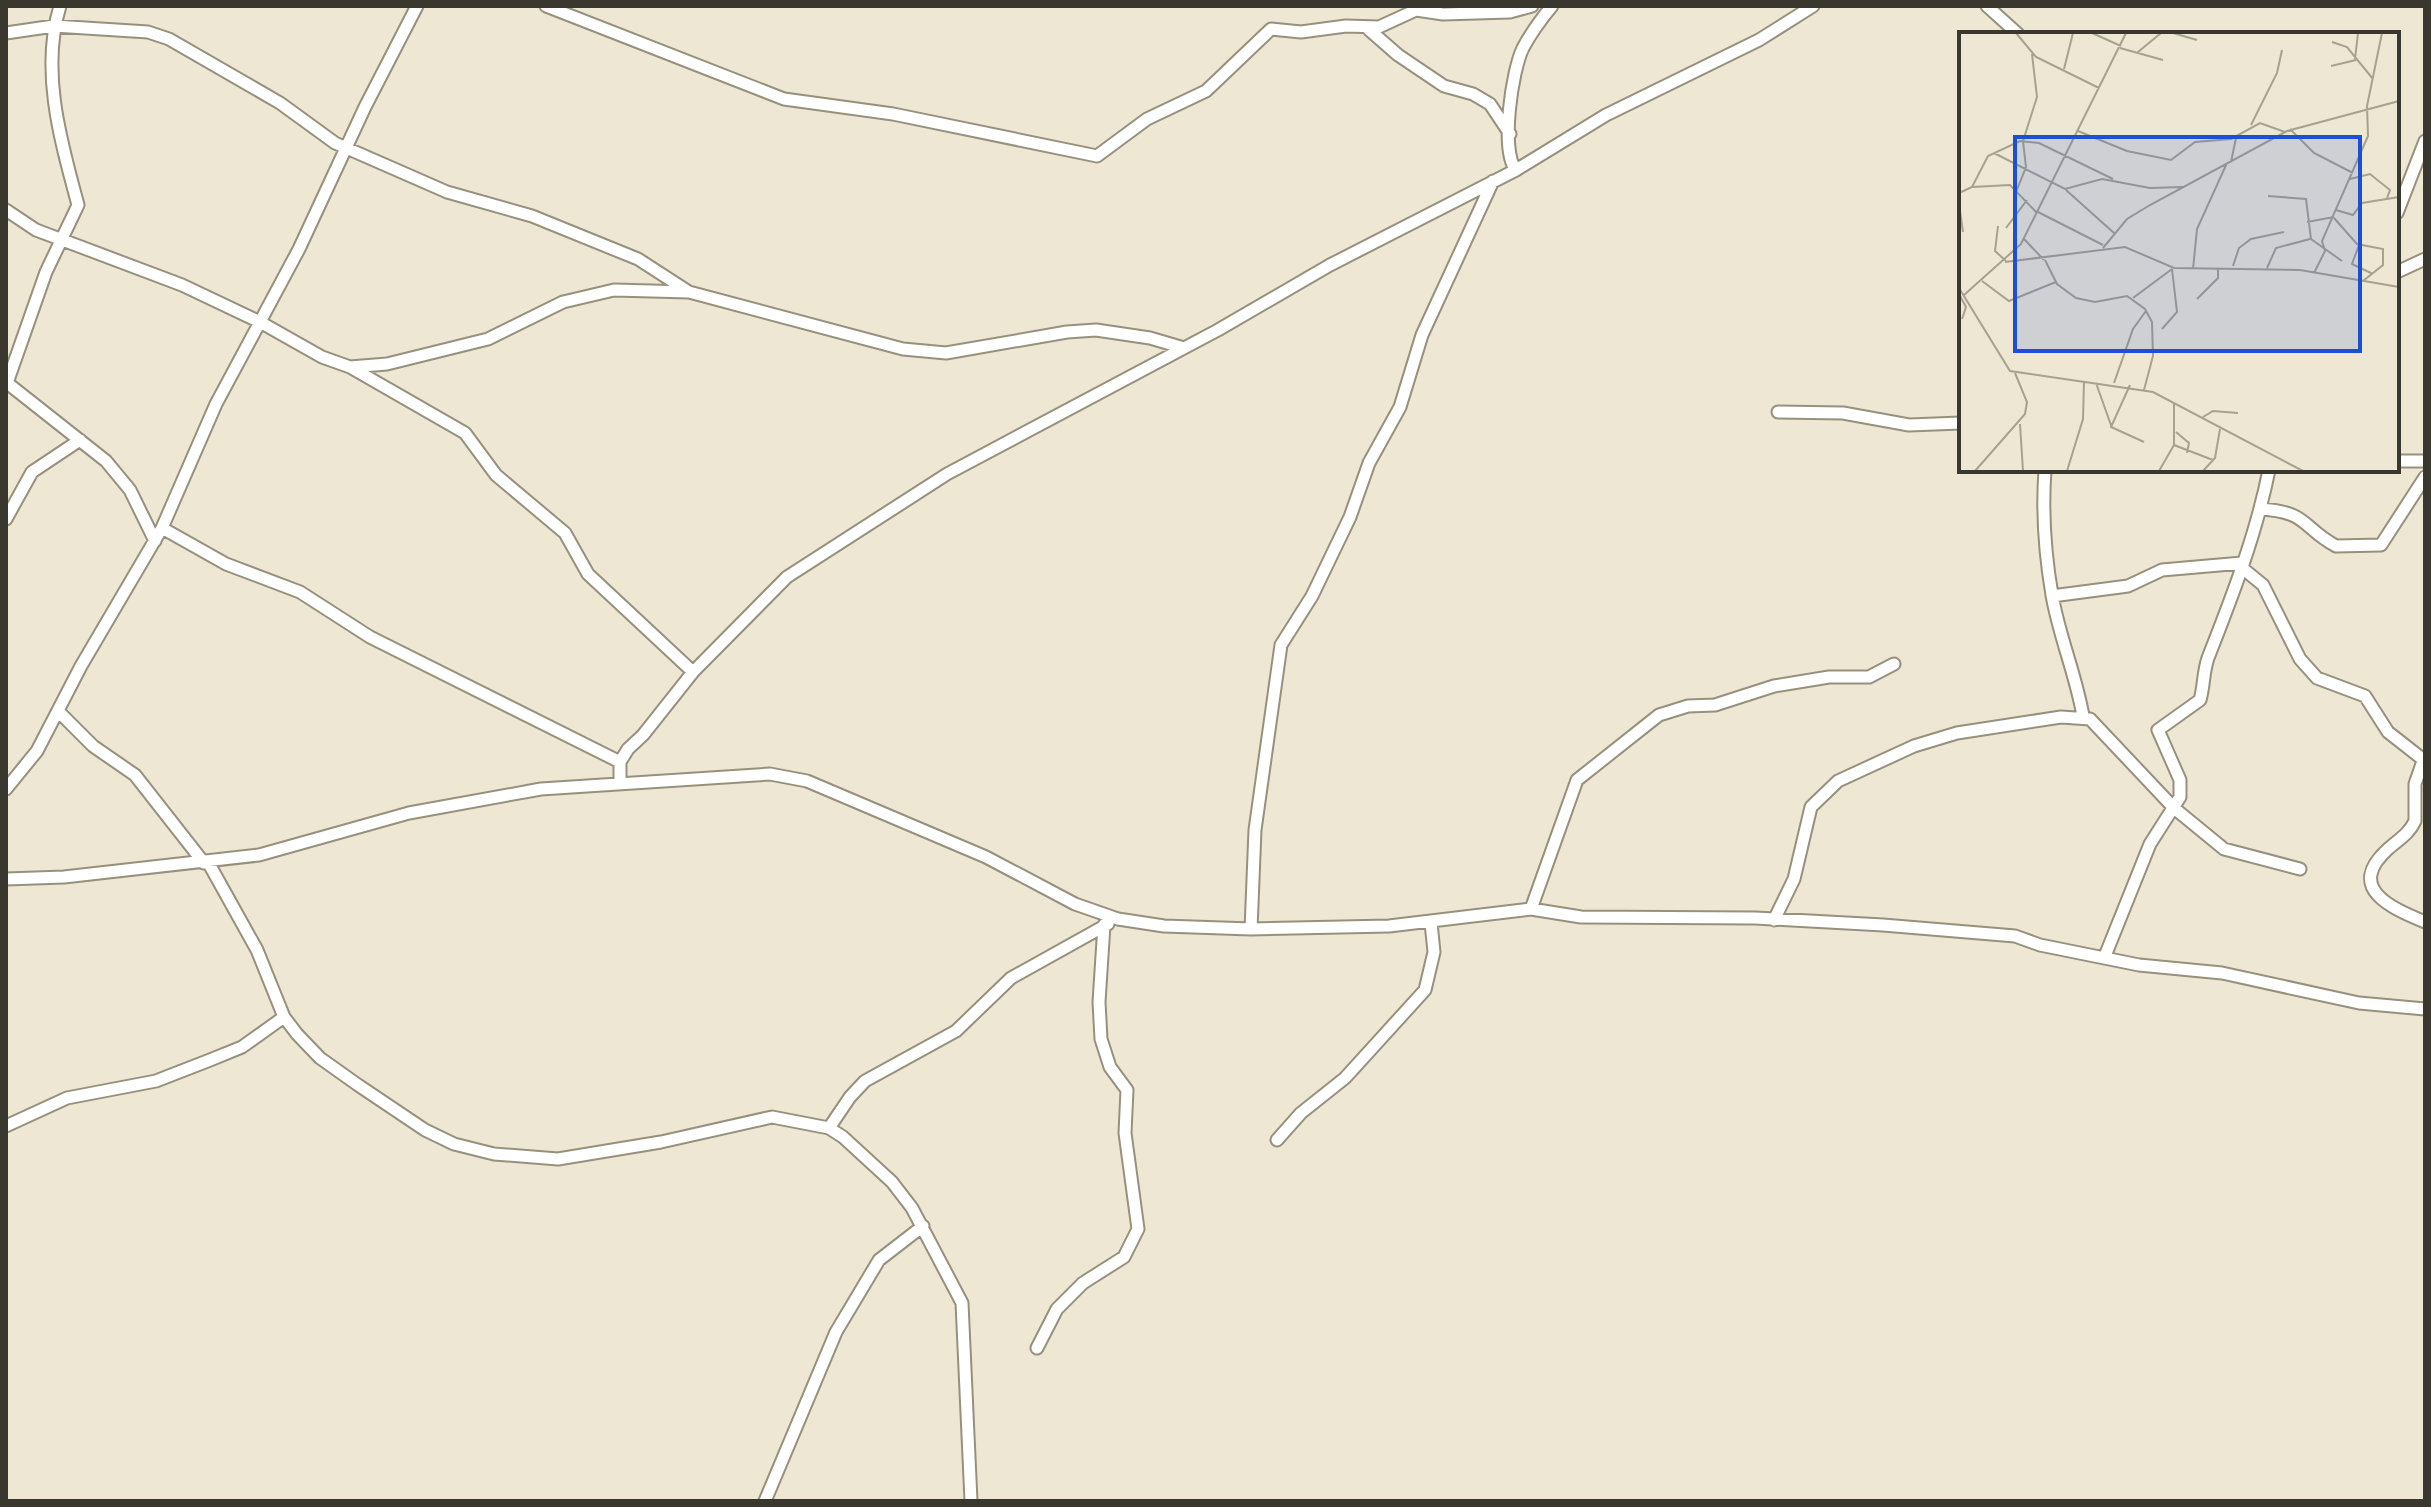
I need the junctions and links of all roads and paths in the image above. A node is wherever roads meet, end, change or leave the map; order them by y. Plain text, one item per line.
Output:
1 (60, 6) edge
2 (417, 6) edge
3 (546, 6) edge
4 (1532, 6) edge
5 (1552, 6) edge
6 (1813, 6) edge
7 (1987, 6) edge
8 (54, 26) junction
9 (1366, 27) junction
10 (2016, 32) edge
11 (6, 33) edge
12 (1510, 134) junction
13 (2425, 141) edge
14 (347, 148) junction
15 (1516, 170) junction
16 (1493, 181) junction
17 (2399, 208) edge
18 (6, 210) edge
19 (62, 239) junction
20 (2425, 259) edge
21 (2399, 271) edge
22 (689, 292) junction
23 (260, 322) junction
24 (1184, 348) junction
25 (350, 367) junction
26 (6, 383) edge
27 (1778, 412) dead end
28 (1959, 423) edge
29 (80, 440) junction
30 (2399, 461) edge
31 (2425, 461) edge
32 (2045, 472) edge
33 (2269, 472) edge
34 (2425, 477) edge
35 (2261, 509) junction
36 (6, 519) edge
37 (162, 528) junction
38 (155, 541) junction
39 (2242, 565) junction
40 (2052, 596) junction
41 (1894, 664) dead end
42 (693, 672) junction
43 (59, 712) junction
44 (2083, 716) junction
45 (2424, 761) edge
46 (620, 762) junction
47 (620, 782) junction
48 (6, 789) edge
49 (2174, 808) junction
50 (206, 862) junction
51 (2300, 869) dead end
52 (6, 879) edge
53 (1531, 909) junction
54 (1118, 919) junction
55 (1774, 920) junction
56 (2425, 922) edge
57 (1431, 923) junction
58 (1104, 925) junction
59 (1251, 929) junction
60 (2105, 956) junction
61 (2425, 1009) edge
62 (284, 1017) junction
63 (6, 1126) edge
64 (829, 1128) junction
65 (1277, 1140) dead end
66 (923, 1226) junction
67 (1037, 1348) dead end
68 (765, 1501) edge
69 (971, 1501) edge

1 - 8 street
2 - 14 street
3 - 9 street
4 - 9 street
5 - 12 street
6 - 15 street
7 - 10 street
8 - 11 street
8 - 14 street
8 - 19 street
9 - 12 street
12 - 15 street
13 - 17 street
14 - 22 street
14 - 23 street
15 - 16 street
16 - 24 street
16 - 59 street
18 - 19 street
19 - 23 street
19 - 26 street
20 - 21 street
22 - 24 street
22 - 25 street
23 - 25 street
23 - 37 street
24 - 42 street
25 - 42 street
26 - 29 street
27 - 28 street
29 - 36 street
29 - 38 street
30 - 31 street
32 - 40 street
33 - 35 street
34 - 35 street
35 - 39 street
37 - 38 street
37 - 46 street
38 - 43 street
39 - 40 street
39 - 45 street
39 - 49 street
40 - 44 street
41 - 53 street
42 - 46 street
43 - 48 street
43 - 50 street
44 - 49 street
44 - 55 street
45 - 56 street
46 - 47 street
47 - 50 street
47 - 54 street
49 - 51 street
49 - 60 street
50 - 52 street
50 - 62 street
53 - 55 street
53 - 57 street
54 - 58 street
54 - 59 street
55 - 60 street
57 - 59 street
57 - 65 street
58 - 64 street
58 - 67 street
60 - 61 street
62 - 63 street
62 - 64 street
64 - 66 street
66 - 68 street
66 - 69 street

